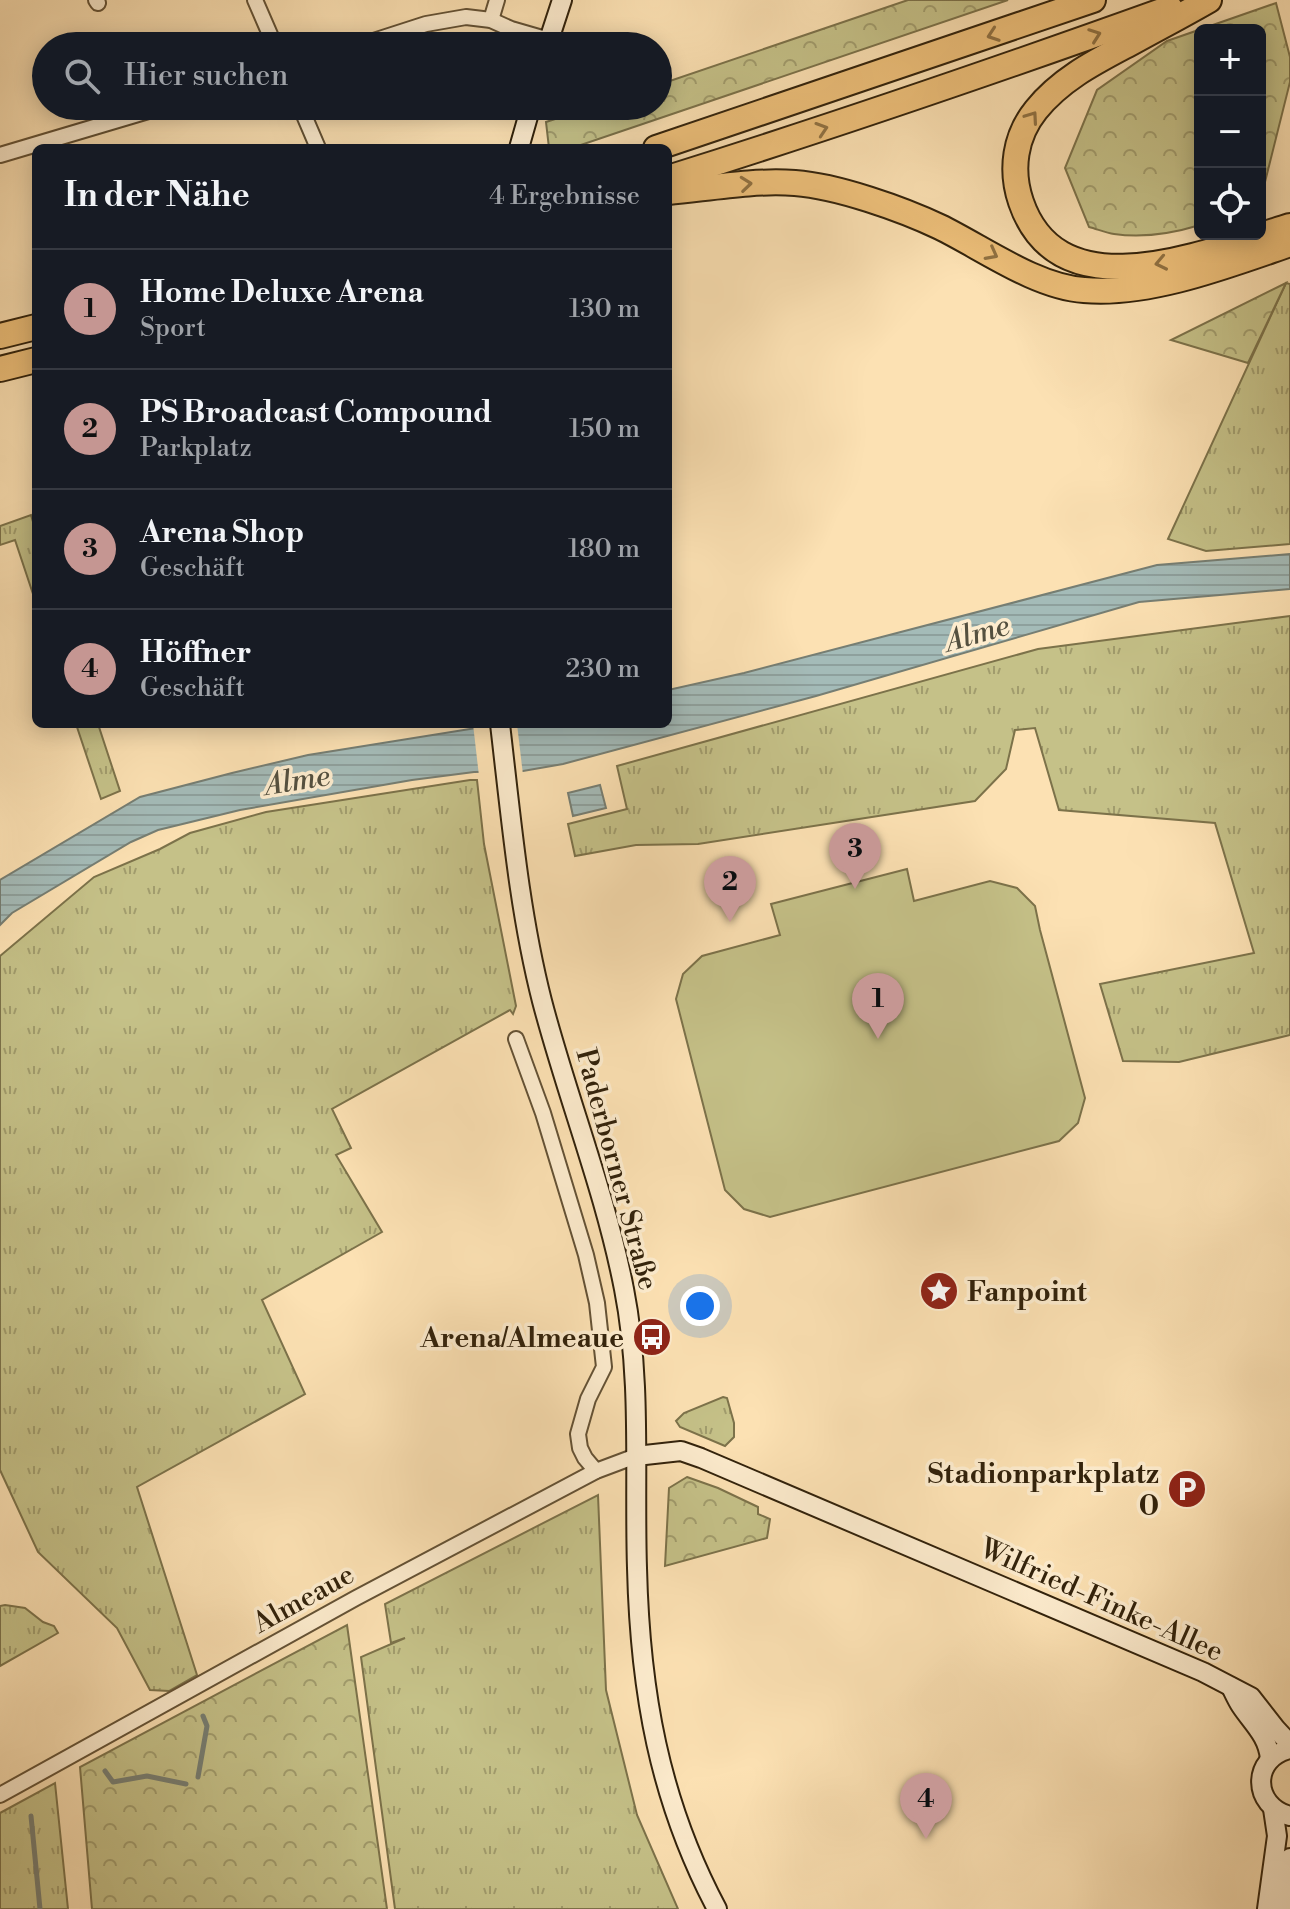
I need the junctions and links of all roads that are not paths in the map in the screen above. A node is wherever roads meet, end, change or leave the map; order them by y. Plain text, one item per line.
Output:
1 (255, 0) edge
2 (497, 0) edge
3 (562, 0) edge
4 (1093, 0) edge
5 (1193, 0) edge
6 (1209, 0) edge
7 (491, 20) junction
8 (269, 32) edge
9 (401, 32) edge
10 (519, 32) edge
11 (552, 32) edge
12 (118, 120) edge
13 (306, 120) edge
14 (527, 120) edge
15 (37, 144) edge
16 (316, 144) edge
17 (520, 144) edge
18 (668, 144) edge
19 (32, 145) edge
20 (0, 155) edge
21 (672, 177) edge
22 (672, 192) edge
23 (1290, 226) edge
24 (1290, 244) edge
25 (1290, 253) edge
26 (1258, 255) junction
27 (32, 328) edge
28 (0, 336) edge
29 (32, 361) edge
30 (0, 369) edge
31 (500, 728) edge
32 (516, 1039) dead end
33 (636, 1456) junction
34 (596, 1471) junction
35 (1231, 1687) junction
36 (1290, 1746) edge
37 (1270, 1759) junction
38 (0, 1795) edge
39 (1282, 1812) edge
40 (1290, 1858) edge
41 (717, 1909) edge
42 (1267, 1909) edge
43 (1284, 1909) edge

1 - 8 street
2 - 7 street
3 - 11 street
4 -> 18 highway
21 -> 5 highway
23 -> 6 highway
7 - 9 street
7 - 10 street
12 - 15 street
13 - 16 street
14 - 17 street
19 - 20 street
22 -> 26 highway
24 - 26 highway
25 - 26 highway
27 - 28 highway
29 - 30 highway
31 - 33 street, Paderborner Straße
32 - 34 street, Paderborner Straße
33 - 34 street, Almeaue
33 - 35 street, Wilfried-Finke-Allee
33 - 41 street, Paderborner Straße
34 - 38 street, Almeaue
35 - 36 street, Wilfried-Finke-Allee
35 - 37 street, Wilfried-Finke-Allee
36 - 37 street
37 - 39 street
39 - 42 street
40 - 43 street

